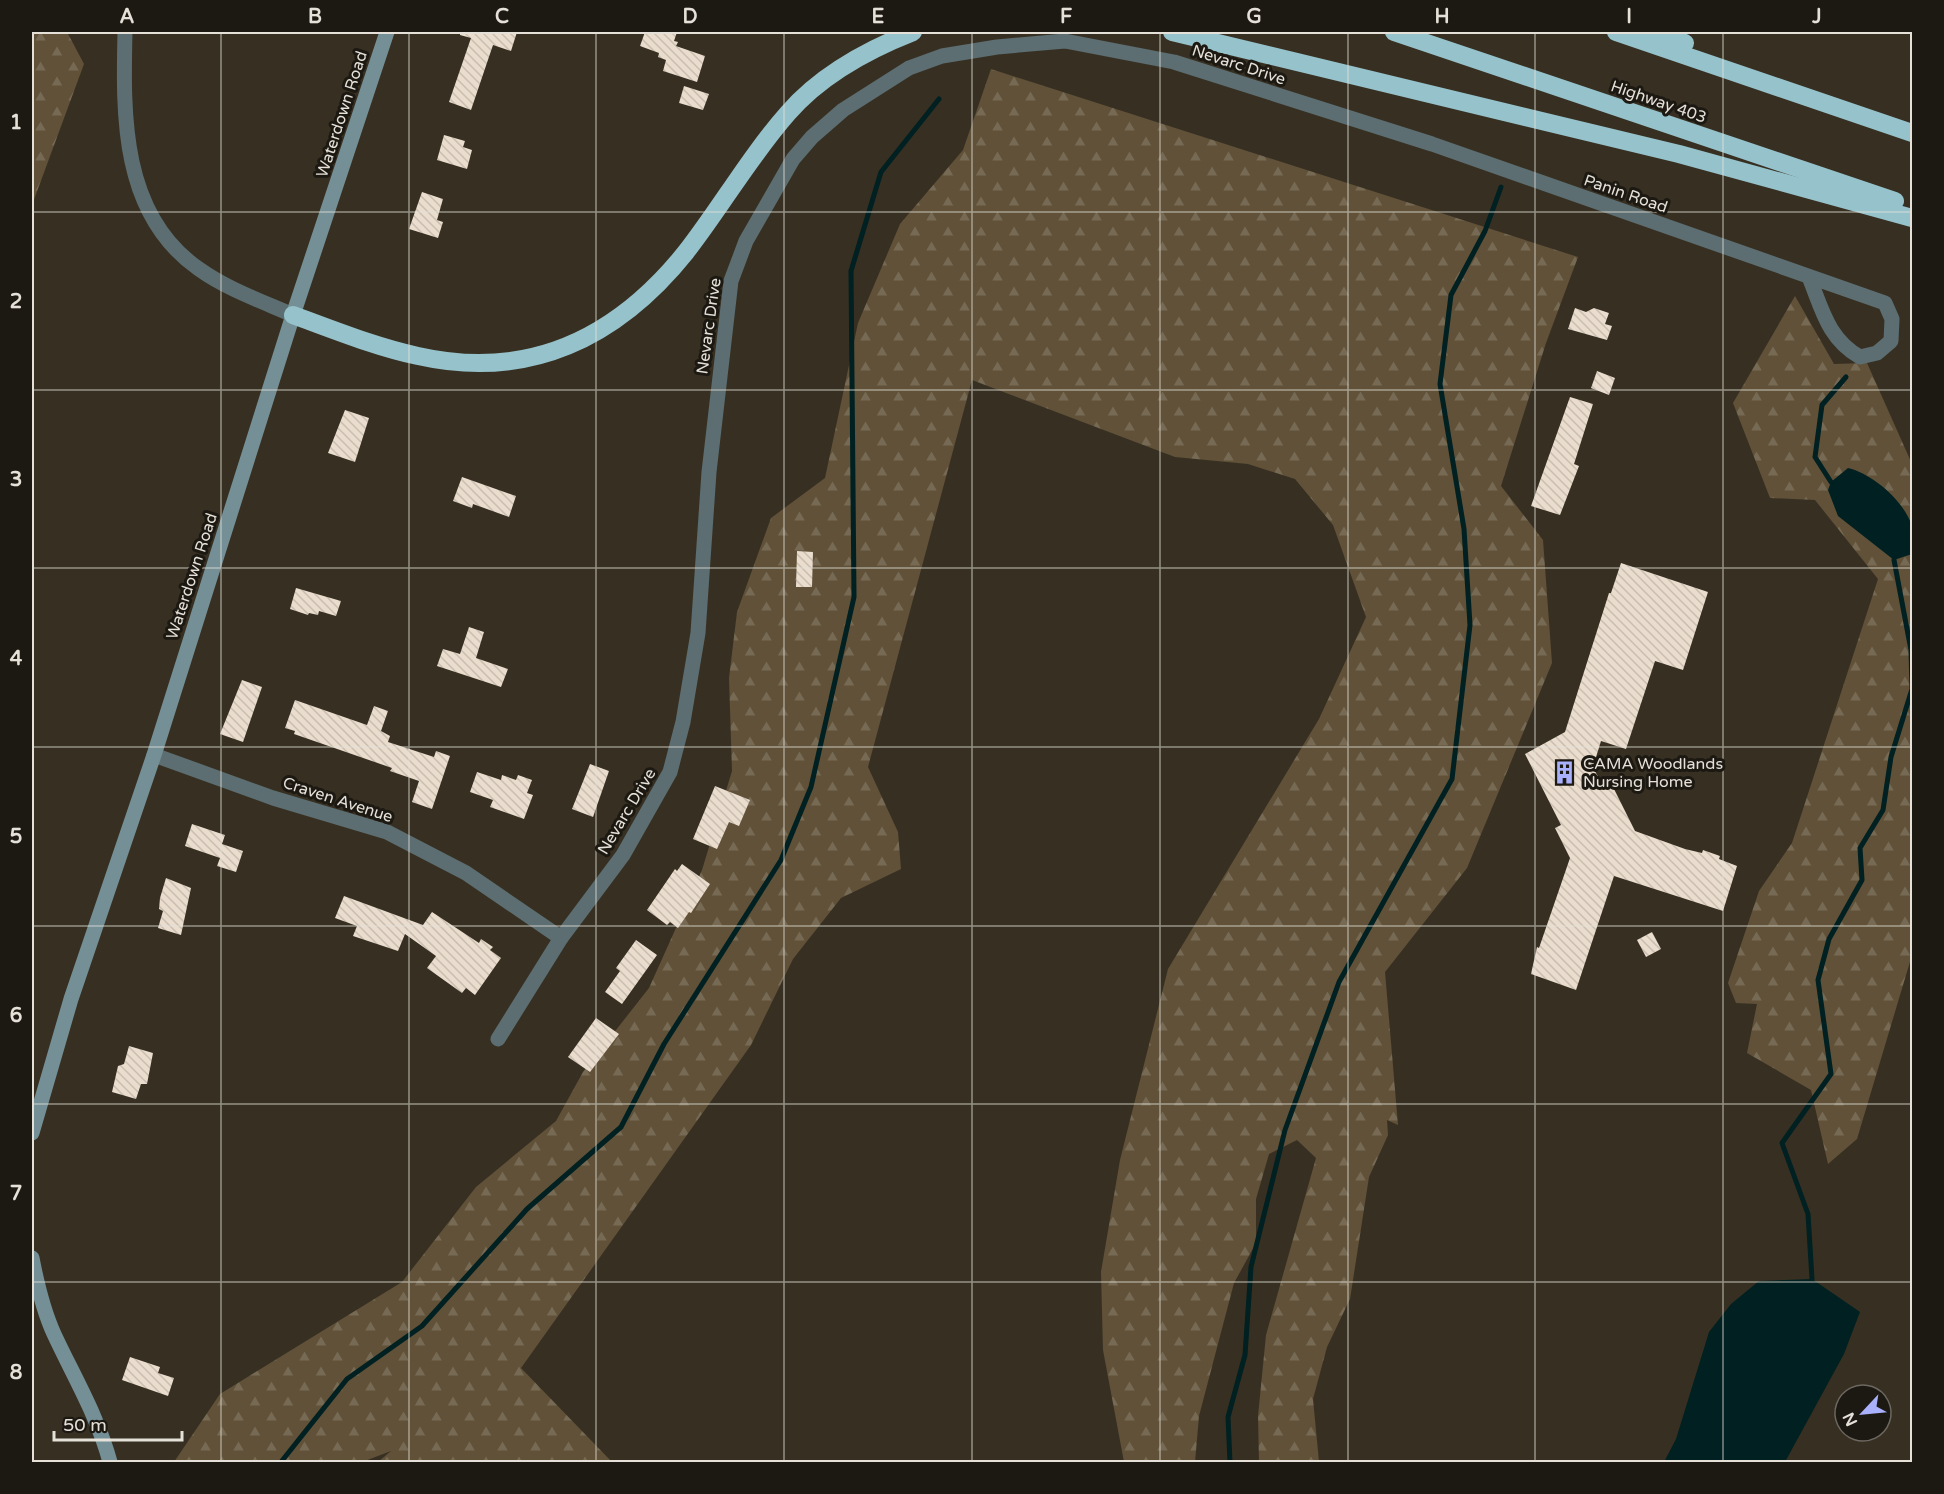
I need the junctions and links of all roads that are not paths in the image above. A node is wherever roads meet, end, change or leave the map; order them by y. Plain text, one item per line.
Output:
1 (124, 32) edge
2 (387, 32) edge
3 (913, 32) edge
4 (1172, 32) edge
5 (1394, 32) edge
6 (1616, 32) edge
7 (1658, 32) edge
8 (1842, 109) junction
9 (1912, 133) edge
10 (1432, 144) joint
11 (1912, 207) edge
12 (1912, 218) edge
13 (1809, 277) junction
14 (293, 315) junction
15 (154, 755) junction
16 (561, 938) junction
17 (498, 1039) dead end
18 (32, 1133) edge
19 (32, 1258) edge
20 (110, 1462) edge

1 - 14 street
2 - 14 main road, Waterdown Road
3 - 14 highway
4 - 12 highway
5 - 11 highway, Highway 403
6 - 8 highway
7 - 8 highway
8 - 9 highway
10 - 13 street, Panin Road
10 - 16 street, Nevarc Drive
13 - 13 street, Panin Road
14 - 15 main road, Waterdown Road
15 - 16 street, Craven Avenue
15 - 18 main road, Waterdown Road
16 - 17 street, Nevarc Drive
19 - 20 main road

